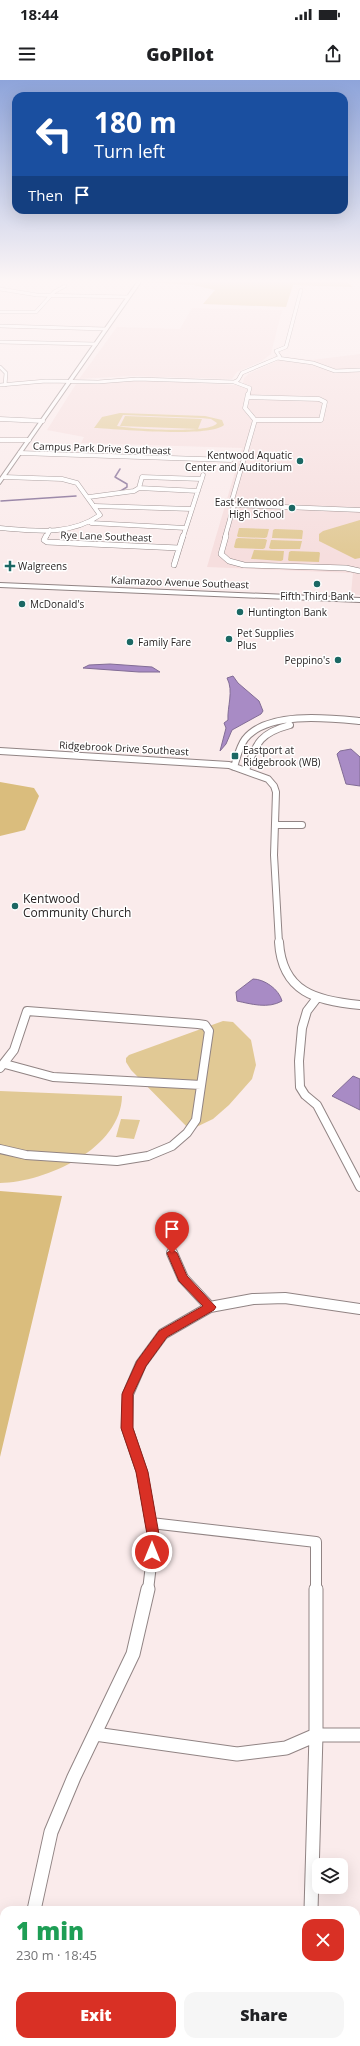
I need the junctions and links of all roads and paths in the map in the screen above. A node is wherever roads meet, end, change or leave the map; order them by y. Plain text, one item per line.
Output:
1 (6, 374) edge
2 (76, 374) edge
3 (242, 374) edge
4 (70, 382) junction
5 (234, 382) junction
6 (0, 385) edge
7 (5, 385) junction
8 (249, 397) junction
9 (0, 419) edge
10 (255, 420) junction
11 (42, 421) junction
12 (0, 440) edge
13 (29, 440) junction
14 (20, 453) junction
15 (231, 460) dead end
16 (4, 477) junction
17 (0, 482) edge
18 (139, 488) junction
19 (198, 491) junction
20 (89, 497) junction
21 (234, 505) junction
22 (95, 506) junction
23 (192, 509) junction
24 (360, 510) edge
25 (91, 523) junction
26 (0, 528) edge
27 (186, 528) junction
28 (50, 530) junction
29 (179, 548) junction
30 (174, 565) dead end
31 (360, 571) edge
32 (0, 585) edge
33 (360, 600) edge
34 (360, 720) edge
35 (360, 726) edge
36 (0, 751) edge
37 (234, 767) junction
38 (246, 770) junction
39 (276, 825) junction
40 (302, 825) dead end
41 (316, 998) junction
42 (360, 1005) edge
43 (3, 1066) edge
44 (201, 1085) junction
45 (0, 1149) edge
46 (360, 1187) edge
47 (172, 1253) dead end
48 (210, 1307) junction
49 (360, 1309) edge
50 (151, 1523) junction
51 (95, 1734) junction
52 (316, 1735) junction
53 (360, 1735) edge
54 (35, 1906) edge
55 (311, 1906) edge

1 - 7 street
2 - 4 main road
3 - 5 street
4 - 5 street
4 - 7 street
4 - 11 main road
5 - 8 street
6 - 7 street
8 - 10 street
8 - 10 street
9 - 11 street
10 - 21 street
11 - 13 main road
12 - 13 street
13 - 14 main road
14 - 15 street, Campus Park Drive Southeast
14 - 16 main road
16 - 17 main road
16 - 20 street
18 - 19 street
18 - 19 street
18 - 20 street
19 - 23 street
20 - 22 street
21 - 24 street
21 - 31 street
22 - 23 street
22 - 25 street
23 - 27 street
25 - 27 street
25 - 28 street
26 - 28 street
27 - 29 street
28 - 29 street, Rye Lane Southeast
29 - 30 street
32 - 33 main road, Kalamazoo Avenue Southeast
34 - 37 street
35 - 38 street
36 - 37 street, Ridgebrook Drive Southeast
37 - 38 street, Ridgebrook Drive Southeast
38 - 39 street, Ridgebrook Drive Southeast
39 - 40 street
39 - 41 street, Ridgebrook Drive Southeast
41 - 42 street
41 - 46 street
43 - 44 street
43 - 44 street
44 - 45 street
47 - 48 street
48 - 49 street
48 - 50 street
50 - 51 street
50 - 52 street
51 - 52 street
51 - 54 street
52 - 53 street
52 - 55 street

